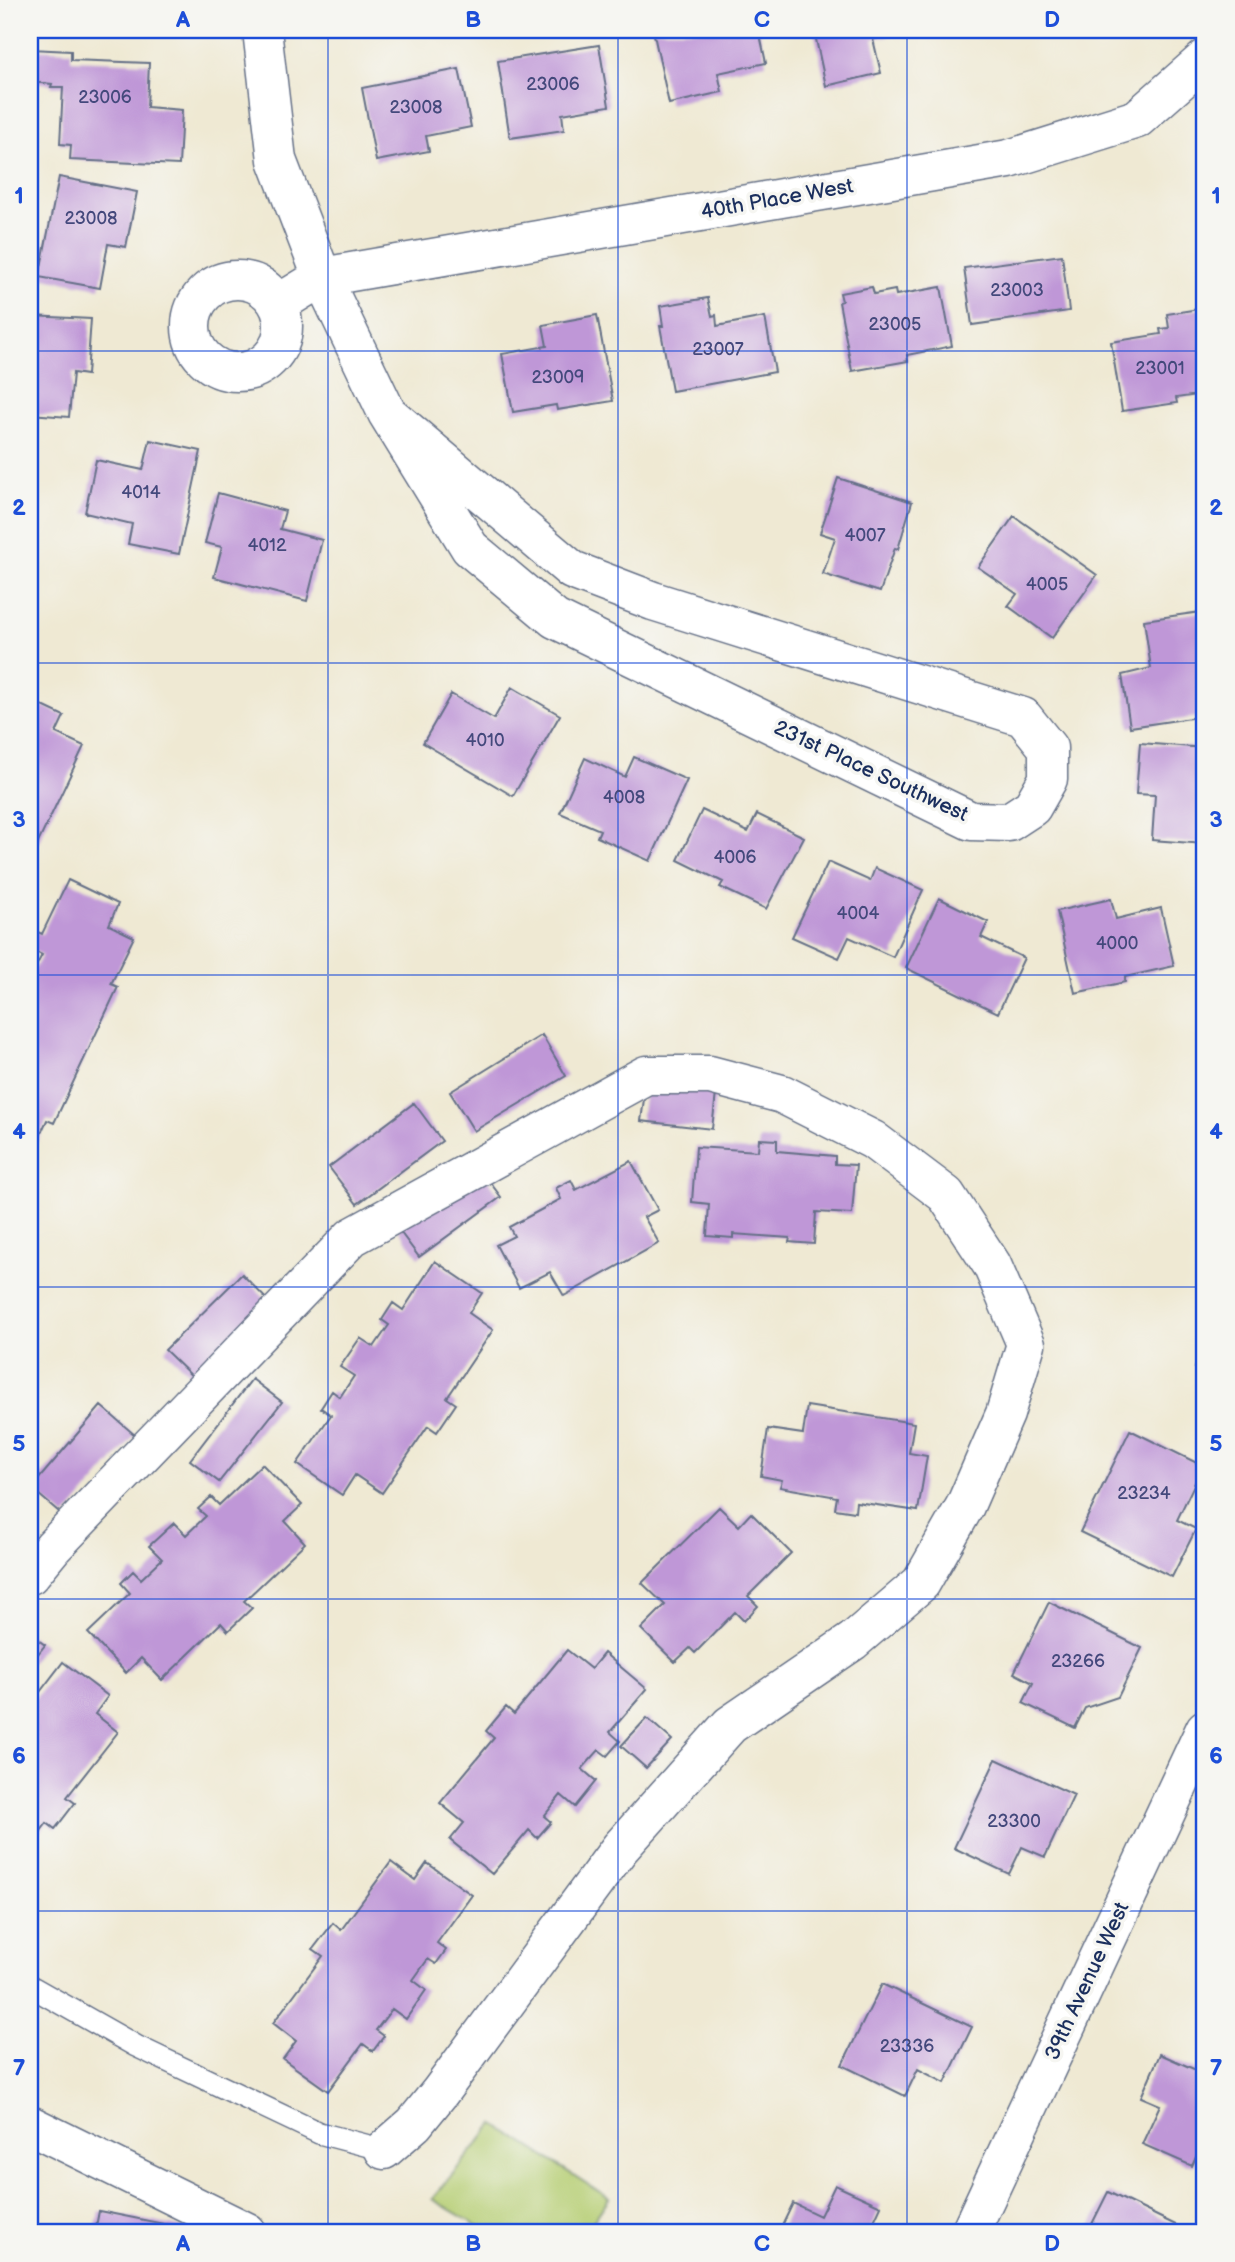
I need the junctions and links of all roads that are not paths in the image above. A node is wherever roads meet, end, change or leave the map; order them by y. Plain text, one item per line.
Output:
1 (262, 30) edge
2 (1205, 59) edge
3 (323, 277) junction
4 (278, 304) dead end
5 (387, 413) junction
6 (30, 1575) edge
7 (1205, 1729) edge
8 (30, 1986) edge
9 (30, 2125) edge
10 (384, 2150) joint
11 (247, 2232) edge
12 (970, 2232) edge

1 - 3 street, 231st Place Southwest
2 - 3 street, 40th Place West
3 - 4 street
3 - 5 street, 231st Place Southwest
5 - 5 street, 231st Place Southwest
6 - 10 street
7 - 12 street, 39th Avenue West
8 - 10 lane
9 - 11 street

